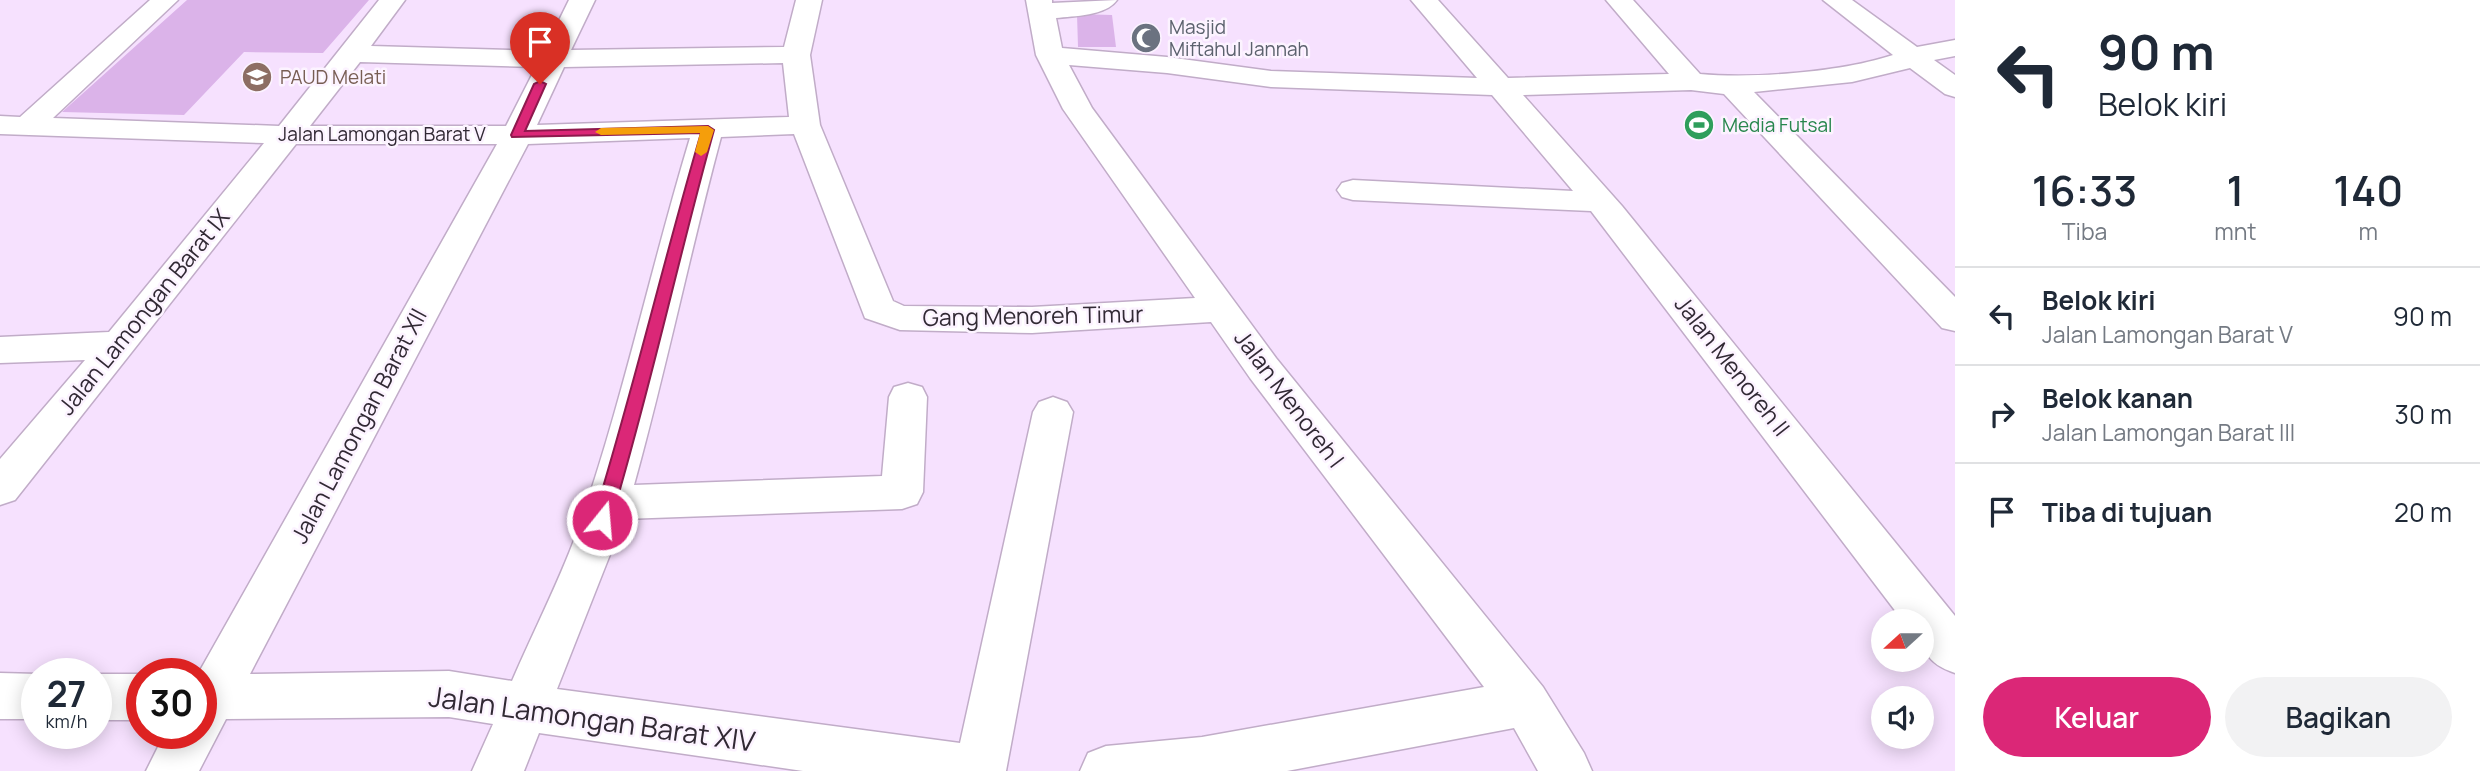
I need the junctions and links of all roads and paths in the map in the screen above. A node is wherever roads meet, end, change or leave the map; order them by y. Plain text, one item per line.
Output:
1 (165, 0) edge
2 (392, 0) edge
3 (582, 0) edge
4 (809, 0) edge
5 (1104, 0) edge
6 (1424, 0) edge
7 (1619, 0) edge
8 (1836, 0) edge
9 (1040, 6) edge
10 (1955, 48) edge
11 (352, 54) junction
12 (796, 55) junction
13 (1050, 55) junction
14 (1914, 57) junction
15 (551, 59) junction
16 (1691, 82) junction
17 (1732, 86) junction
18 (1499, 87) junction
19 (1955, 88) edge
20 (13, 125) edge
21 (805, 125) junction
22 (708, 130) junction
23 (287, 135) junction
24 (517, 135) junction
25 (1353, 190) dead end
26 (1601, 202) junction
27 (1221, 309) junction
28 (1955, 319) edge
29 (119, 345) junction
30 (0, 350) edge
31 (908, 397) dead end
32 (1054, 412) dead end
33 (0, 488) edge
34 (607, 503) junction
35 (1955, 653) edge
36 (217, 684) edge
37 (0, 696) edge
38 (21, 696) edge
39 (1526, 703) junction
40 (524, 708) junction
41 (217, 710) edge
42 (183, 749) edge
43 (172, 771) edge
44 (498, 771) edge
45 (980, 771) edge
46 (1106, 771) edge
47 (1566, 771) edge

1 - 20 street
2 - 11 street, Jalan Lamongan Barat IX
3 - 15 street, Jalan Lamongan Barat XII
4 - 12 street, Gang Menoreh Timur
5 - 9 street, Jalan Menoreh I
6 - 18 street, Jalan Menoreh II
7 - 16 street
8 - 14 street
9 - 13 street, Jalan Menoreh I
10 - 14 street
11 - 15 street
11 - 23 street, Jalan Lamongan Barat IX
12 - 15 street
12 - 21 street, Gang Menoreh Timur
13 - 18 street
13 - 27 street, Jalan Menoreh I
14 - 17 street
14 - 19 street
15 - 24 street, Jalan Lamongan Barat XII
16 - 17 street
16 - 18 street
17 - 28 street
18 - 26 street, Jalan Menoreh II
20 - 23 street, Jalan Lamongan Barat V
21 - 22 street, Jalan Lamongan Barat V
21 - 27 street, Gang Menoreh Timur
22 - 24 street, Jalan Lamongan Barat V
22 - 34 street
23 - 24 street, Jalan Lamongan Barat V
23 - 29 street, Jalan Lamongan Barat IX
24 - 36 street, Jalan Lamongan Barat XII
25 - 26 street
26 - 35 street, Jalan Menoreh II
27 - 39 street, Jalan Menoreh I
29 - 30 street
29 - 33 street, Jalan Lamongan Barat IX
31 - 34 street
32 - 45 street
34 - 40 street
37 - 38 street
39 - 46 street
39 - 47 street, Jalan Menoreh I
40 - 41 street, Jalan Lamongan Barat XIV
40 - 44 street
40 - 45 street, Jalan Lamongan Barat XIV
42 - 43 street, Jalan Lamongan Barat XII

